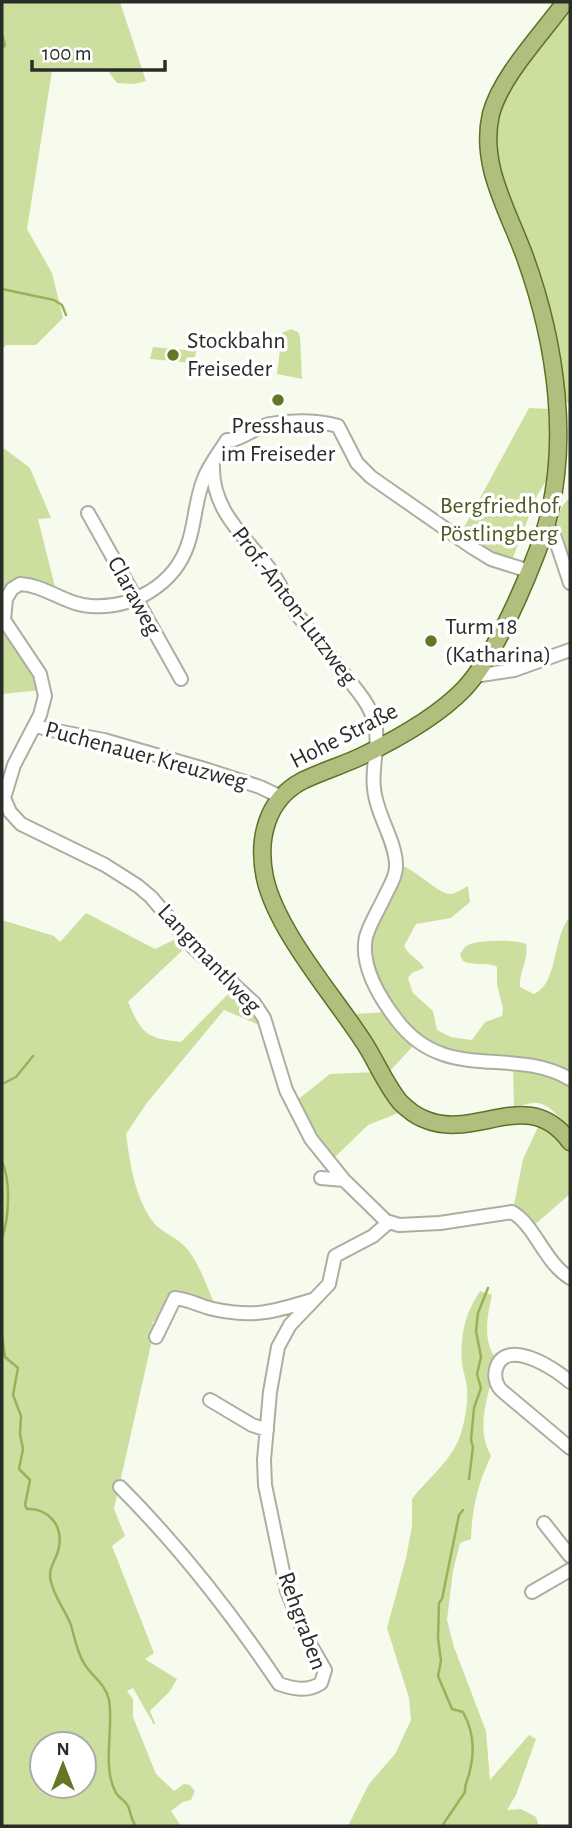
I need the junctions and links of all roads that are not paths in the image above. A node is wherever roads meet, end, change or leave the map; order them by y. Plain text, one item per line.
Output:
1 (565, 2) edge
2 (564, 417) edge
3 (213, 462) junction
4 (200, 488) junction
5 (214, 489) junction
6 (88, 513) dead end
7 (546, 527) junction
8 (529, 571) junction
9 (570, 583) edge
10 (136, 599) junction
11 (570, 650) edge
12 (474, 676) junction
13 (181, 679) dead end
14 (35, 725) junction
15 (376, 749) junction
16 (281, 797) junction
17 (21, 824) joint
18 (570, 1079) edge
19 (570, 1142) edge
20 (321, 1178) dead end
21 (344, 1180) junction
22 (389, 1222) junction
23 (570, 1278) edge
24 (316, 1299) junction
25 (156, 1337) dead end
26 (570, 1382) edge
27 (210, 1400) dead end
28 (267, 1430) junction
29 (570, 1448) edge
30 (120, 1487) dead end
31 (544, 1523) dead end
32 (570, 1556) edge
33 (570, 1570) edge
34 (532, 1592) dead end

1 - 2 main road, Hohe Straße
2 - 7 main road, Hohe Straße
3 - 4 street
3 - 5 street, Prof.-Anton-Lutzweg
3 - 8 street
4 - 5 street
4 - 10 street
5 - 15 street, Prof.-Anton-Lutzweg
6 - 10 street, Claraweg
7 - 8 main road, Hohe Straße
7 - 9 street
8 - 12 main road, Hohe Straße
10 - 13 street, Claraweg
10 - 14 street
11 - 12 street
12 - 15 main road, Hohe Straße
14 - 16 street, Puchenauer Kreuzweg
14 - 17 street, Puchenauer Kreuzweg
15 - 16 main road, Hohe Straße
15 - 18 street, Prof.-Anton-Lutzweg
16 - 19 main road, Hohe Straße
17 - 21 street, Langmantlweg
20 - 21 street
21 - 22 street, Langmantlweg
22 - 23 street
22 - 24 street, Rehgraben
24 - 25 street
24 - 28 street, Rehgraben
26 - 29 street
27 - 28 street
28 - 30 street, Rehgraben
31 - 32 street
33 - 34 street

